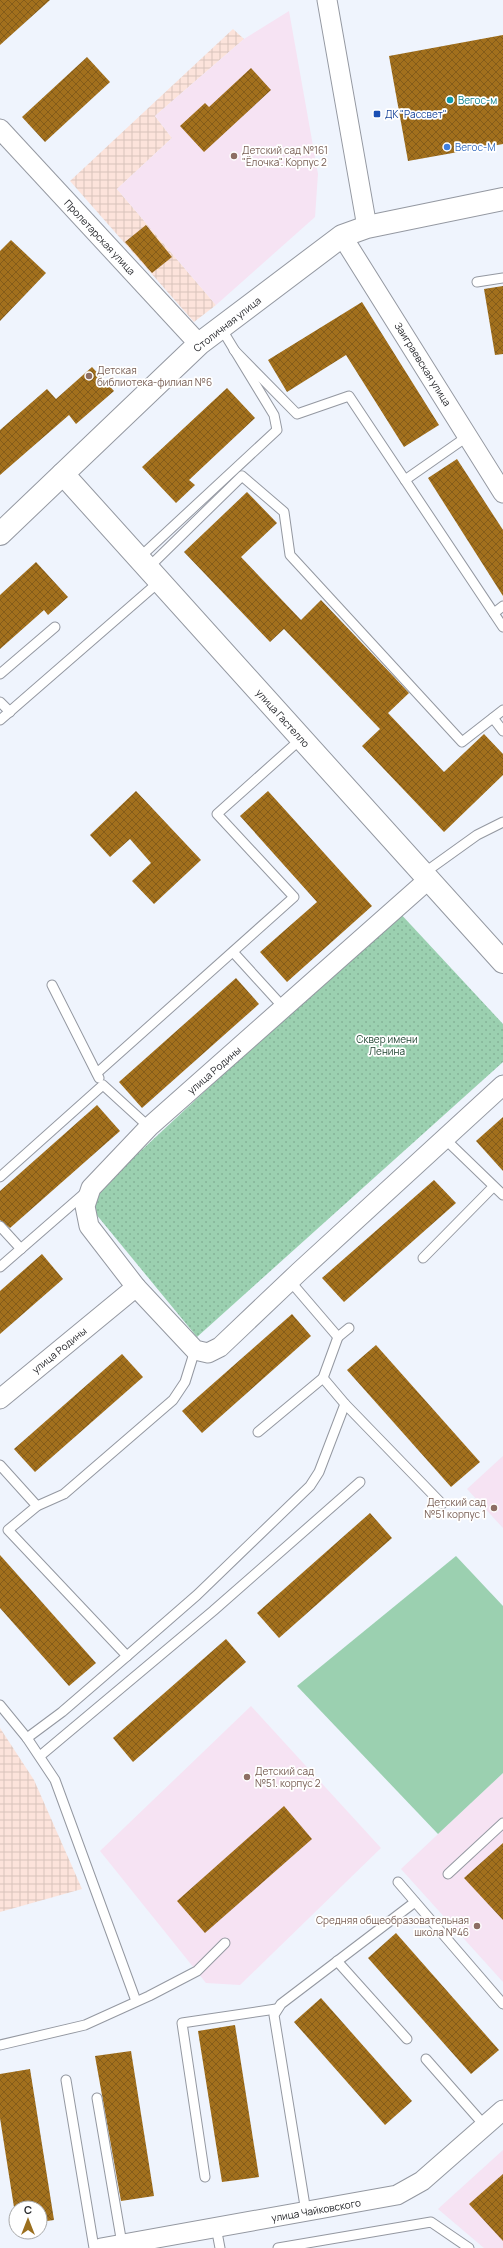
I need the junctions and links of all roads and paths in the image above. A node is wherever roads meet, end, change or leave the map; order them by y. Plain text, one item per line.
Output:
1 (327, 0) edge
2 (0, 129) edge
3 (503, 199) edge
4 (367, 227) junction
5 (342, 236) junction
6 (503, 278) edge
7 (477, 282) dead end
8 (221, 328) junction
9 (199, 344) junction
10 (234, 350) junction
11 (468, 436) junction
12 (63, 474) junction
13 (405, 480) junction
14 (503, 493) edge
15 (0, 534) edge
16 (149, 569) junction
17 (503, 606) edge
18 (494, 613) junction
19 (503, 627) edge
20 (55, 628) dead end
21 (0, 674) edge
22 (0, 702) edge
23 (503, 710) edge
24 (10, 712) junction
25 (493, 718) junction
26 (0, 720) edge
27 (503, 731) edge
28 (302, 738) junction
29 (503, 822) edge
30 (427, 876) junction
31 (233, 952) junction
32 (503, 962) edge
33 (52, 985) dead end
34 (284, 1008) junction
35 (97, 1073) junction
36 (102, 1085) junction
37 (503, 1085) edge
38 (149, 1127) junction
39 (444, 1138) junction
40 (0, 1177) edge
41 (493, 1187) junction
42 (91, 1188) junction
43 (503, 1195) edge
44 (0, 1226) edge
45 (21, 1249) junction
46 (423, 1258) dead end
47 (0, 1268) edge
48 (290, 1281) junction
49 (136, 1287) junction
50 (349, 1328) dead end
51 (338, 1337) junction
52 (195, 1350) junction
53 (323, 1378) junction
54 (0, 1399) edge
55 (345, 1404) junction
56 (258, 1432) dead end
57 (0, 1465) edge
58 (360, 1482) dead end
59 (442, 1504) dead end
60 (37, 1506) junction
61 (8, 1530) junction
62 (0, 1536) edge
63 (127, 1656) junction
64 (0, 1705) edge
65 (27, 1738) junction
66 (40, 1756) junction
67 (503, 1823) edge
68 (448, 1874) dead end
69 (398, 1882) dead end
70 (415, 1902) junction
71 (225, 1943) dead end
72 (337, 1961) junction
73 (136, 2001) junction
74 (503, 2004) edge
75 (276, 2009) junction
76 (406, 2039) dead end
77 (0, 2046) edge
78 (426, 2058) dead end
79 (66, 2080) dead end
80 (97, 2098) dead end
81 (503, 2110) edge
82 (485, 2126) junction
83 (206, 2176) dead end
84 (306, 2212) junction
85 (216, 2227) junction
86 (122, 2244) junction
87 (94, 2248) edge
88 (101, 2248) edge
89 (220, 2248) edge
90 (278, 2248) edge
91 (469, 2248) edge

1 - 4 street
2 - 9 street, Пролетарская улица
3 - 4 street, Столичная улица
4 - 5 street, Столичная улица
5 - 8 street, Столичная улица
5 - 11 street, Заиграевская улица
6 - 7 lane
8 - 9 street, Столичная улица
8 - 10 lane
9 - 12 street, Столичная улица
10 - 13 lane
10 - 16 lane
11 - 13 lane
11 - 14 street, Заиграевская улица
12 - 15 street, Столичная улица
12 - 16 street, улица Гастелло
13 - 18 lane
16 - 24 lane
16 - 25 lane
16 - 28 street, улица Гастелло
17 - 18 lane
18 - 19 lane
20 - 21 lane
22 - 24 lane
23 - 25 lane
24 - 26 lane
25 - 27 lane
28 - 30 street, улица Гастелло
28 - 31 lane
29 - 30 lane
30 - 32 street, улица Гастелло
30 - 34 street, улица Родины
31 - 34 lane
31 - 35 lane
33 - 35 lane
34 - 38 street, улица Родины
35 - 36 lane
36 - 38 lane
36 - 40 lane
37 - 39 street
38 - 42 street, улица Родины
39 - 41 lane
39 - 48 street
41 - 43 lane
41 - 46 lane
42 - 45 lane
42 - 49 street, улица Родины
44 - 45 lane
45 - 47 lane
48 - 51 lane
48 - 52 street
49 - 52 street, улица Родины
49 - 54 street, улица Родины
50 - 51 lane
51 - 53 lane
52 - 60 lane
53 - 55 lane
53 - 56 lane
55 - 59 lane
55 - 63 lane
57 - 60 lane
58 - 66 lane
60 - 61 lane
61 - 62 lane
61 - 63 lane
63 - 65 lane
64 - 65 lane
65 - 66 lane
66 - 73 lane
67 - 68 lane
69 - 70 lane
70 - 72 lane
70 - 74 lane
71 - 73 lane
72 - 75 lane
72 - 76 lane
73 - 77 lane
75 - 83 lane
75 - 84 lane
78 - 82 lane
79 - 87 lane
80 - 86 lane
81 - 82 street, улица Чайковского
82 - 84 street, улица Чайковского
84 - 85 street, улица Чайковского
85 - 86 street, улица Чайковского
85 - 89 lane
86 - 88 street, улица Чайковского
90 - 91 lane

